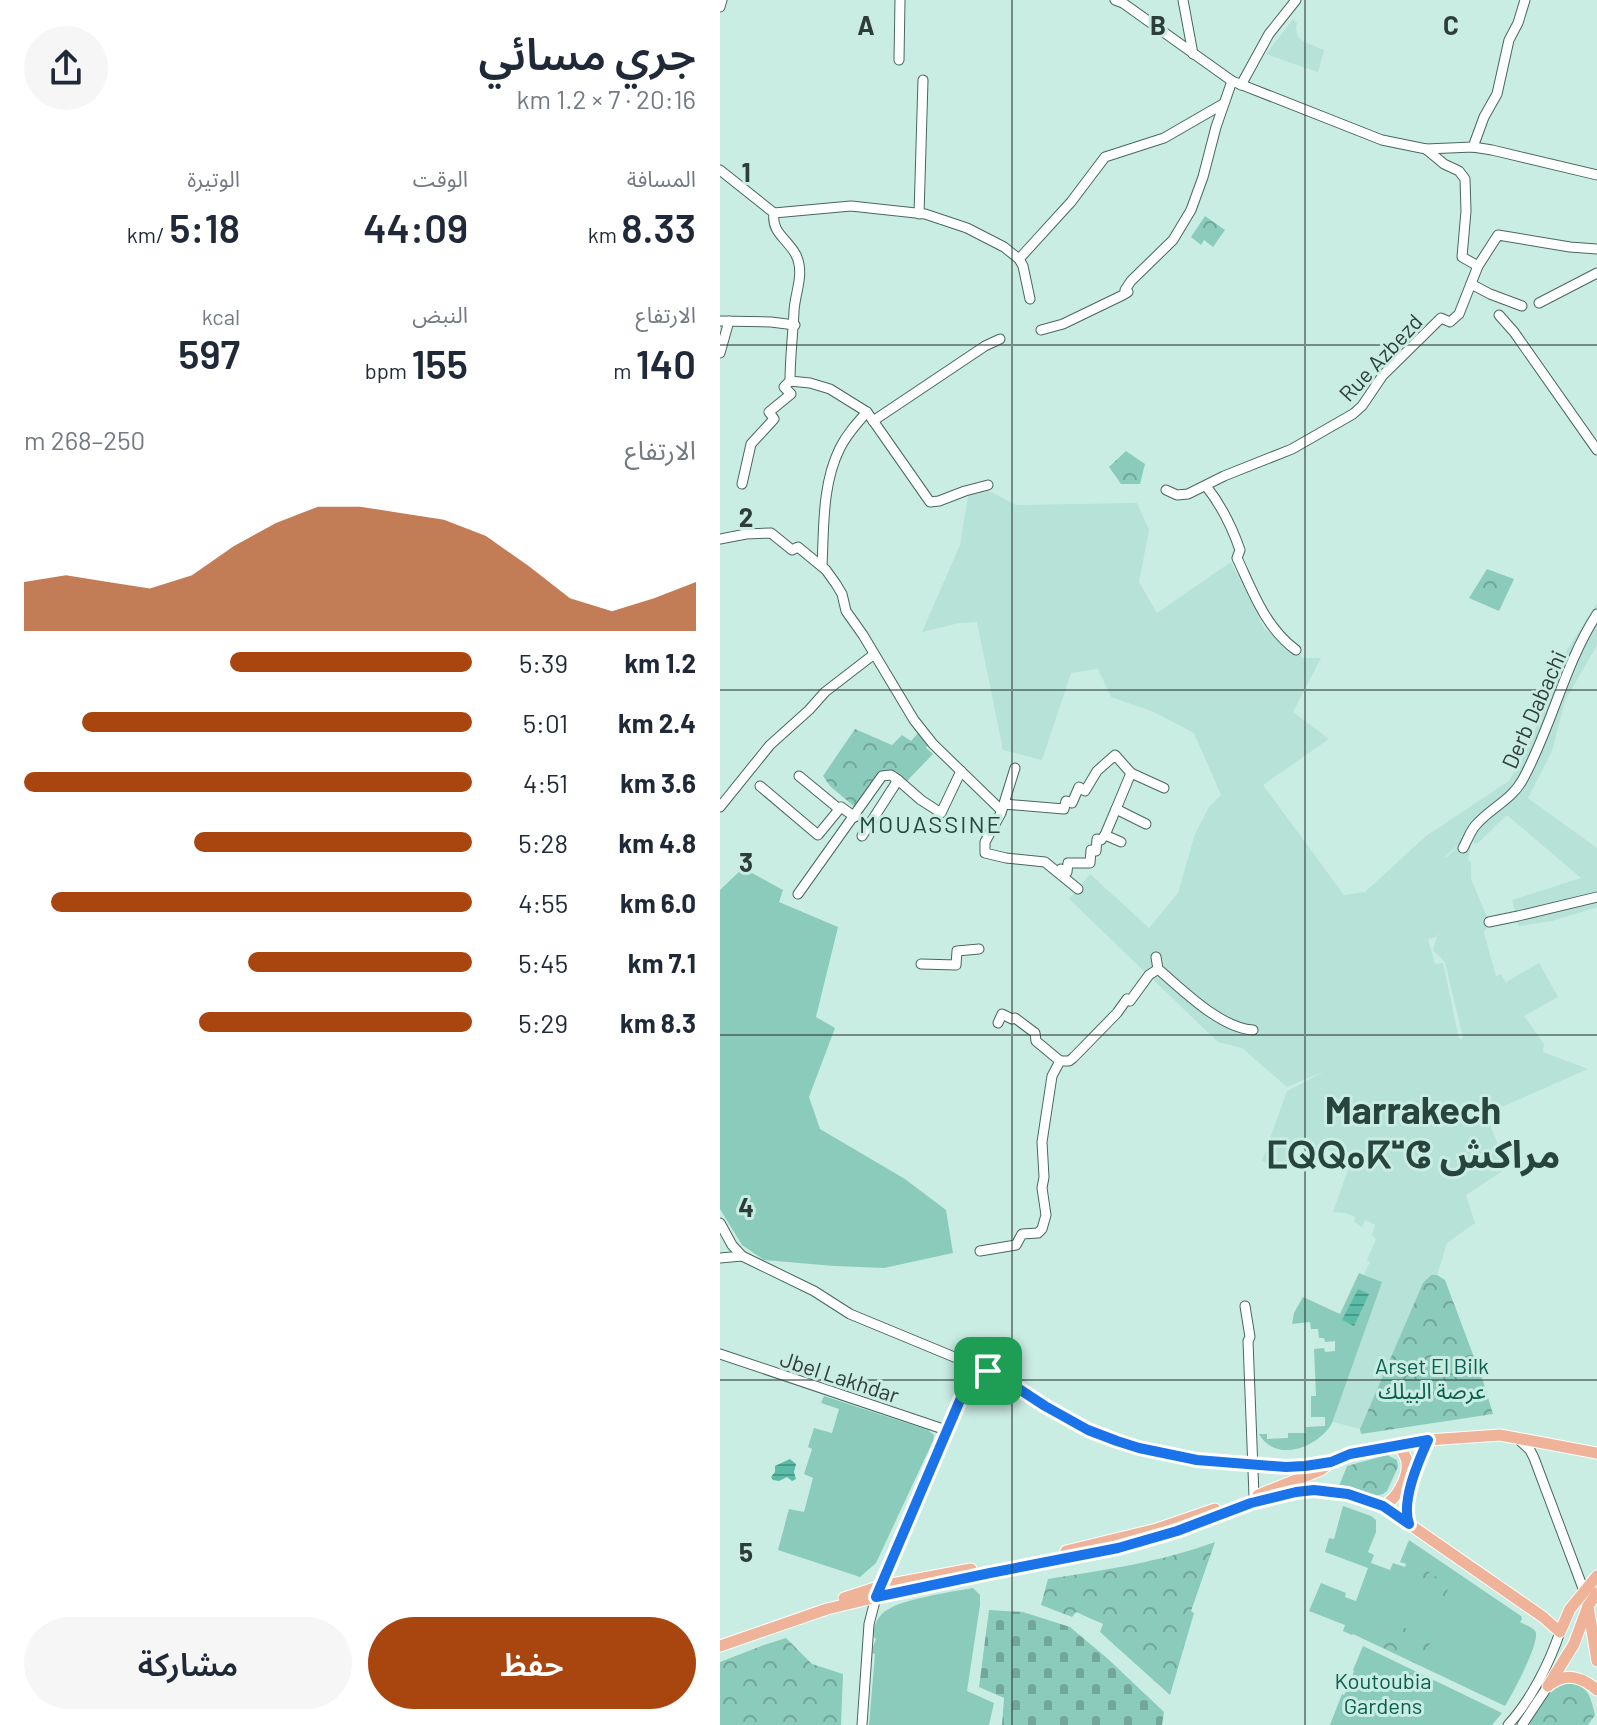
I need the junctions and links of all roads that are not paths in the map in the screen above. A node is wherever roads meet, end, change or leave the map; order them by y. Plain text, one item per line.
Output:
1 (722, 0) edge
2 (900, 0) edge
3 (1115, 0) edge
4 (1183, 0) edge
5 (1296, 0) edge
6 (1525, 0) edge
7 (720, 7) edge
8 (1193, 54) junction
9 (899, 60) dead end
10 (923, 80) dead end
11 (1236, 83) junction
12 (1223, 104) junction
13 (1473, 147) junction
14 (1426, 149) junction
15 (720, 170) edge
16 (1597, 175) edge
17 (774, 213) junction
18 (919, 214) junction
19 (1597, 249) edge
20 (1019, 259) junction
21 (1478, 266) junction
22 (1597, 273) edge
23 (1471, 284) junction
24 (1030, 299) dead end
25 (1539, 303) dead end
26 (1522, 306) dead end
27 (1499, 315) dead end
28 (724, 321) edge
29 (795, 325) junction
30 (1041, 330) dead end
31 (1000, 339) dead end
32 (720, 353) edge
33 (790, 381) junction
34 (870, 417) junction
35 (1597, 450) edge
36 (742, 484) dead end
37 (988, 485) dead end
38 (1206, 486) junction
39 (1166, 490) dead end
40 (720, 539) edge
41 (822, 566) junction
42 (1597, 614) edge
43 (1296, 650) dead end
44 (873, 655) junction
45 (1015, 768) dead end
46 (961, 771) junction
47 (1131, 773) junction
48 (799, 776) dead end
49 (898, 780) junction
50 (760, 786) dead end
51 (1164, 788) dead end
52 (720, 807) edge
53 (1003, 807) junction
54 (839, 809) junction
55 (1116, 809) junction
56 (855, 817) junction
57 (1146, 824) dead end
58 (1105, 835) junction
59 (862, 836) dead end
60 (1121, 842) dead end
61 (1463, 848) dead end
62 (1059, 873) junction
63 (1078, 889) dead end
64 (798, 894) dead end
65 (1597, 897) edge
66 (1489, 922) dead end
67 (979, 949) dead end
68 (1156, 957) dead end
69 (921, 964) dead end
70 (1158, 969) junction
71 (998, 1023) dead end
72 (1253, 1030) dead end
73 (1060, 1061) junction
74 (720, 1223) edge
75 (980, 1251) dead end
76 (742, 1256) junction
77 (720, 1258) edge
78 (1248, 1341) dead end
79 (720, 1354) edge
80 (975, 1365) junction
81 (949, 1431) junction
82 (1517, 1437) junction
83 (1428, 1440) junction
84 (1398, 1445) junction
85 (1597, 1453) edge
86 (1331, 1462) junction
87 (1252, 1464) junction
88 (1254, 1496) junction
89 (1383, 1506) junction
90 (1409, 1524) junction
91 (1597, 1576) edge
92 (1584, 1591) junction
93 (878, 1592) junction
94 (1597, 1593) edge
95 (1588, 1606) junction
96 (1560, 1632) junction
97 (720, 1639) edge
98 (720, 1646) edge
99 (1597, 1661) edge
100 (1548, 1686) junction
101 (1597, 1690) edge
102 (862, 1725) edge
103 (1508, 1725) edge
104 (1522, 1725) edge

1 - 7 street
2 - 9 street
3 - 8 street
4 - 8 street
5 - 11 street
6 - 13 street
8 - 11 street
10 - 18 street
11 - 12 street
11 - 14 street
12 - 20 street
12 - 30 street
13 - 14 street
13 - 16 street
14 - 21 street
15 - 17 street
17 - 18 street
17 - 29 street
18 - 20 street
19 - 21 street, Rue Azbezd
20 - 24 street
21 - 23 street, Rue Azbezd
22 - 25 street
23 - 26 street
23 - 38 street, Rue Azbezd
27 - 35 street
28 - 29 street
28 - 32 street
29 - 33 street
31 - 34 street
33 - 34 street
33 - 36 street
34 - 37 street
34 - 41 street
38 - 39 street, Rue Azbezd
38 - 43 street
40 - 41 street
41 - 44 street
42 - 61 street, Derb Dabachi
44 - 46 street
44 - 52 street
45 - 53 street
46 - 49 street
46 - 53 street
47 - 51 street
47 - 53 street
47 - 55 street
48 - 54 street
49 - 56 street
49 - 59 street
50 - 54 street
53 - 62 street
54 - 56 street
55 - 57 street
55 - 58 street
56 - 64 street
58 - 60 street
58 - 62 street
62 - 63 street
65 - 66 street
67 - 69 street
68 - 70 street
70 - 72 street
70 - 73 street
71 - 73 street
73 - 75 street
74 - 76 street
76 - 77 street
76 - 80 street
78 - 87 street
79 - 81 street, Jbel Lakhdar
80 - 81 street
80 - 87 street
81 - 93 street
82 - 83 main road
82 - 85 main road
82 - 92 street
83 - 84 main road
83 - 90 main road
84 - 86 main road
84 - 89 main road
86 - 87 street
86 - 88 main road
87 - 88 street
88 - 93 main road
89 - 90 main road
89 - 93 main road
90 - 96 main road
91 - 92 main road
92 - 96 main road
93 - 97 main road
93 - 98 main road
93 - 102 street
94 - 95 main road
95 - 99 main road
95 - 100 main road
96 - 103 street
100 - 101 main road
100 - 104 street

